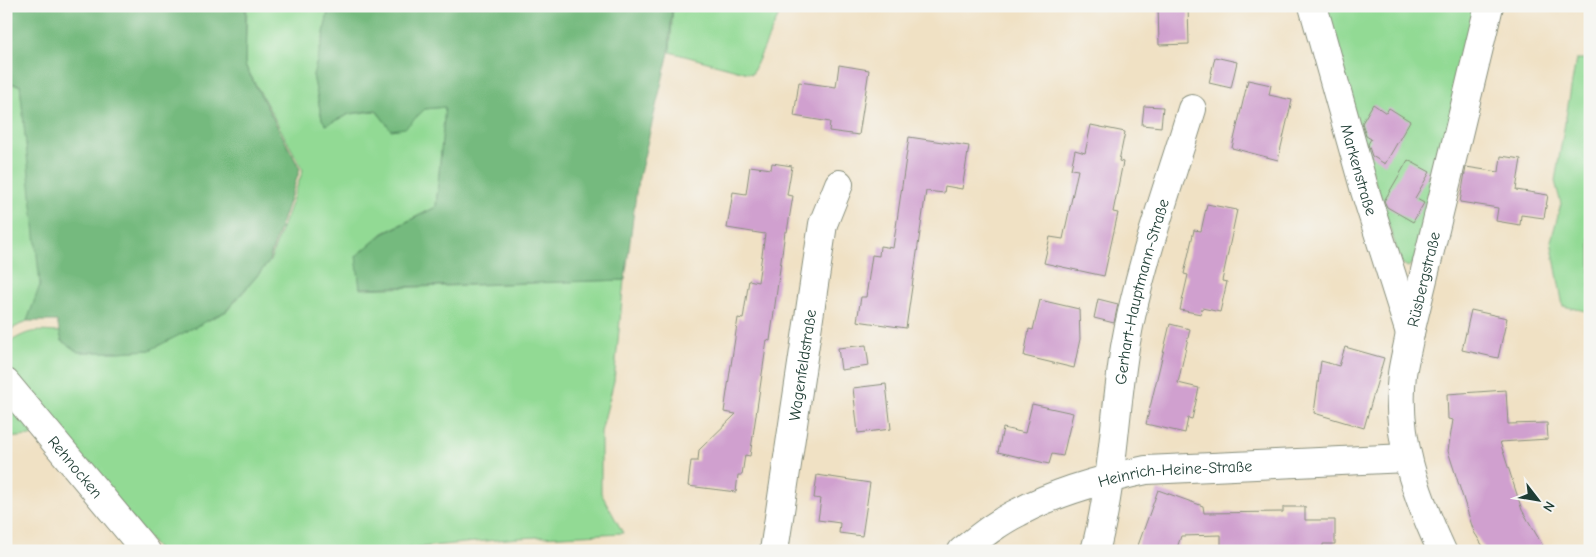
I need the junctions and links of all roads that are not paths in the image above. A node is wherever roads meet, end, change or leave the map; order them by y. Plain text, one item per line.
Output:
1 (1313, 6) edge
2 (1489, 6) edge
3 (1192, 110) dead end
4 (839, 184) dead end
5 (1410, 333) junction
6 (6, 383) edge
7 (1407, 458) junction
8 (1108, 478) junction
9 (146, 551) edge
10 (774, 551) edge
11 (962, 551) edge
12 (1095, 551) edge
13 (1442, 551) edge

1 - 5 street, Markenstraße
2 - 5 street, Rüsbergstraße
3 - 8 street, Gerhart-Hauptmann-Straße
4 - 10 street, Wagenfeldstraße
5 - 7 street, Rüsbergstraße
6 - 9 street, Rehnocken
7 - 8 street, Heinrich-Heine-Straße
7 - 13 street, Rüsbergstraße
8 - 11 street, Heinrich-Heine-Straße
8 - 12 street, Gerhart-Hauptmann-Straße

